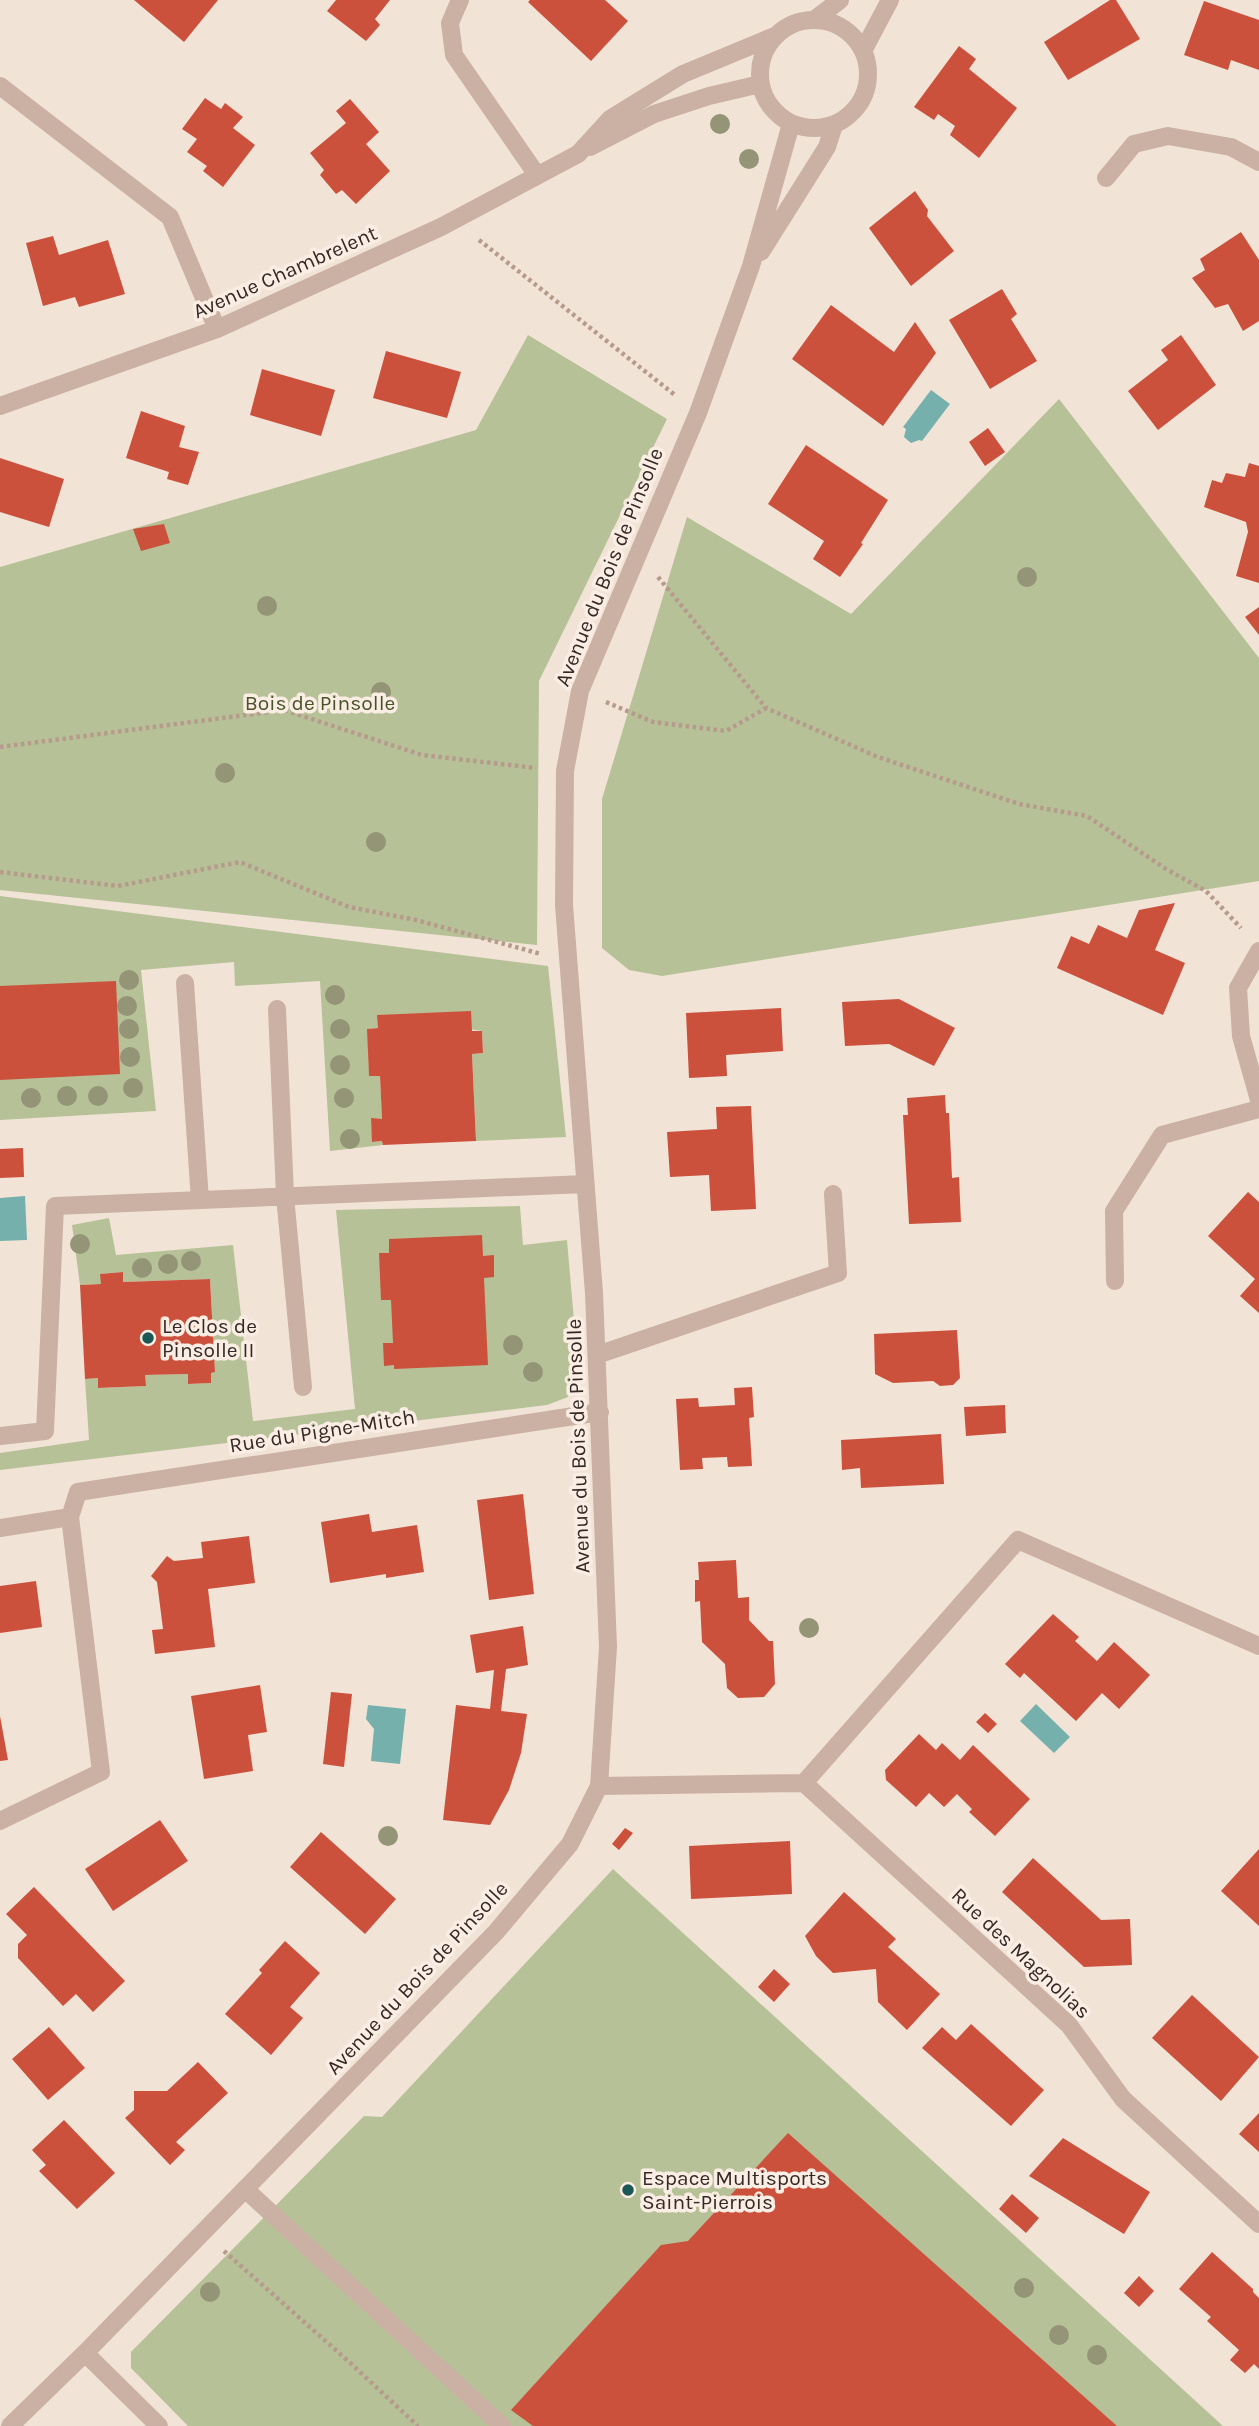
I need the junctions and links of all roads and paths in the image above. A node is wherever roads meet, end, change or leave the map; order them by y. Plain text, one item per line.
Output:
1 (460, 0) edge
2 (840, 0) edge
3 (890, 0) edge
4 (814, 20) junction
5 (776, 35) junction
6 (863, 51) junction
7 (760, 84) junction
8 (0, 86) edge
9 (790, 124) junction
10 (834, 125) junction
11 (578, 154) junction
12 (1259, 162) edge
13 (537, 175) junction
14 (1106, 178) dead end
15 (454, 220) junction
16 (751, 267) junction
17 (217, 328) junction
18 (0, 406) edge
19 (698, 413) junction
20 (638, 553) junction
21 (580, 691) junction
22 (766, 708) junction
23 (0, 747) edge
24 (565, 771) junction
25 (0, 872) edge
26 (1255, 944) edge
27 (568, 961) junction
28 (185, 983) dead end
29 (277, 1009) dead end
30 (1259, 1100) edge
31 (1259, 1109) edge
32 (585, 1184) junction
33 (833, 1194) dead end
34 (285, 1196) junction
35 (200, 1200) junction
36 (1115, 1281) dead end
37 (597, 1355) junction
38 (303, 1387) dead end
39 (600, 1412) junction
40 (0, 1436) edge
41 (70, 1517) junction
42 (0, 1528) edge
43 (1259, 1646) edge
44 (804, 1783) junction
45 (599, 1786) junction
46 (0, 1821) edge
47 (245, 2189) junction
48 (1259, 2224) edge
49 (203, 2232) junction
50 (85, 2353) junction
51 (10, 2426) edge
52 (159, 2426) edge
53 (418, 2426) edge
54 (502, 2426) edge

1 - 13 street
2 - 4 street
3 - 6 street
4 - 5 street
4 - 6 street
5 - 7 street
5 - 11 street, Avenue Chambrelent
6 - 10 street
7 - 9 street
7 - 11 street, Avenue Chambrelent
8 - 17 street
9 - 10 street
9 - 16 street, Avenue du Bois de Pinsolle
10 - 16 street, Avenue du Bois de Pinsolle
11 - 13 street, Avenue Chambrelent
12 - 14 street
13 - 15 street, Avenue Chambrelent
15 - 17 street, Avenue Chambrelent
15 - 19 path
16 - 19 street, Avenue du Bois de Pinsolle
17 - 18 street, Avenue Chambrelent
19 - 20 street, Avenue du Bois de Pinsolle
20 - 21 street, Avenue du Bois de Pinsolle
20 - 22 path
21 - 22 path
21 - 24 street, Avenue du Bois de Pinsolle
22 - 26 path
23 - 24 path
24 - 27 street, Avenue du Bois de Pinsolle
25 - 27 path
26 - 30 street
27 - 32 street, Avenue du Bois de Pinsolle
28 - 35 street
29 - 34 street
31 - 36 street
32 - 34 street
32 - 37 street, Avenue du Bois de Pinsolle
33 - 37 street
34 - 35 street
34 - 38 street
35 - 40 street
37 - 39 street, Avenue du Bois de Pinsolle
39 - 41 street, Rue du Pigne-Mitch
39 - 45 street, Avenue du Bois de Pinsolle
41 - 42 street
41 - 46 street
43 - 44 street
44 - 45 street
44 - 48 street, Rue des Magnolias
45 - 47 street, Avenue du Bois de Pinsolle
47 - 49 street, Avenue du Bois de Pinsolle
47 - 54 street
49 - 50 street, Avenue du Bois de Pinsolle
49 - 53 path
50 - 51 street, Avenue du Bois de Pinsolle
50 - 52 street

